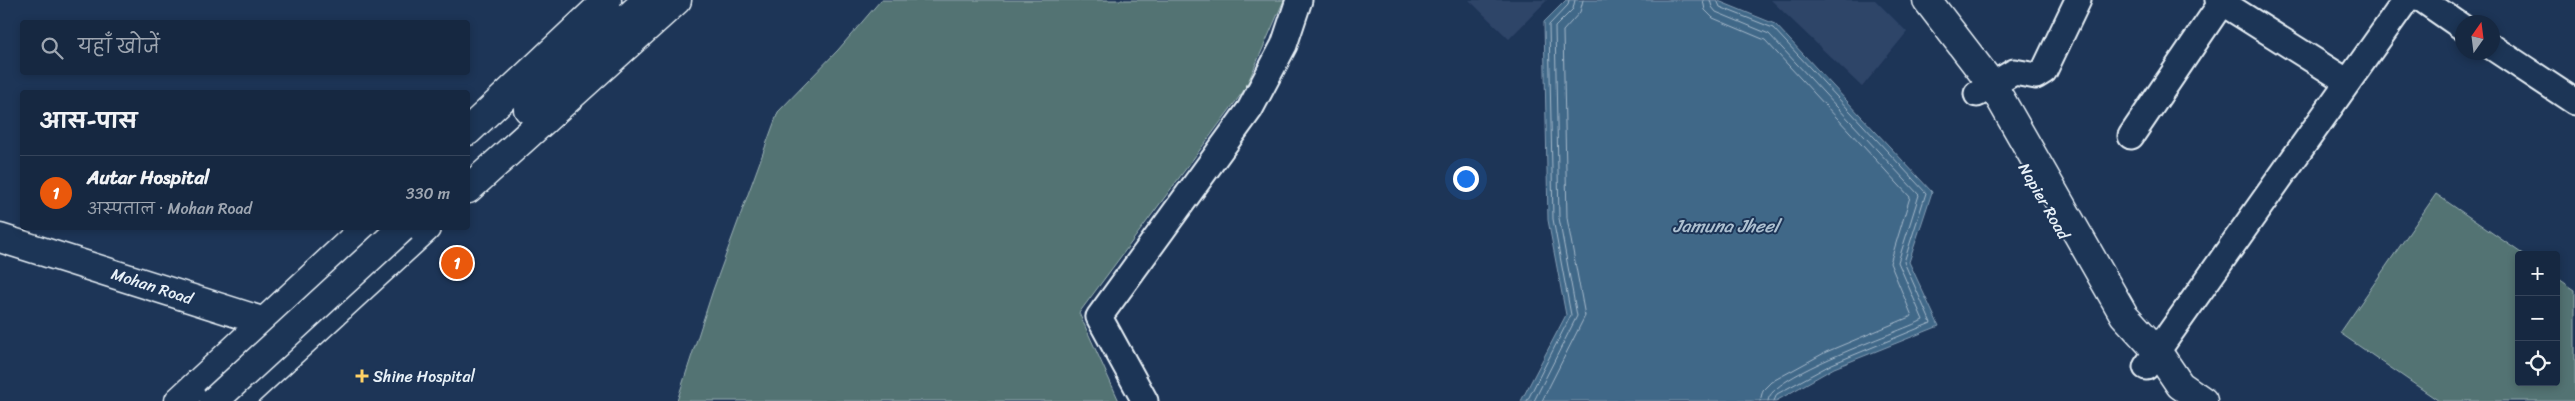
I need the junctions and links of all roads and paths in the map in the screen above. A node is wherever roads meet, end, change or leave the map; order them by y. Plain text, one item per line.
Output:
1 (607, 0) edge
2 (647, 0) edge
3 (677, 0) edge
4 (1299, 0) edge
5 (1909, 0) edge
6 (1927, 0) edge
7 (2078, 0) edge
8 (2406, 0) edge
9 (2423, 0) edge
10 (2220, 1) edge
11 (2455, 21) edge
12 (2500, 52) edge
13 (2348, 82) junction
14 (1985, 90) junction
15 (2575, 102) edge
16 (470, 129) edge
17 (2131, 136) dead end
18 (470, 164) edge
19 (470, 188) edge
20 (363, 230) edge
21 (400, 230) edge
22 (424, 230) edge
23 (0, 238) edge
24 (265, 322) junction
25 (298, 345) junction
26 (2152, 359) junction
27 (179, 401) edge
28 (214, 401) edge
29 (238, 401) edge
30 (1145, 401) edge
31 (2178, 401) edge
32 (2203, 401) edge

1 - 16 main road
2 - 18 main road
3 - 19 main road
4 - 30 street
5 - 14 main road, Napier Road
6 - 14 main road
7 - 14 street
8 - 13 street
9 - 11 street
10 - 13 street
10 - 17 street
12 - 15 street
13 - 26 street
14 - 26 main road, Napier Road
20 - 24 main road
21 - 28 main road, bridge
22 - 25 main road
23 - 24 main road, Mohan Road
24 - 25 main road, Mohan Road
24 - 27 main road
25 - 29 main road
26 - 31 main road, Napier Road
26 - 32 main road

